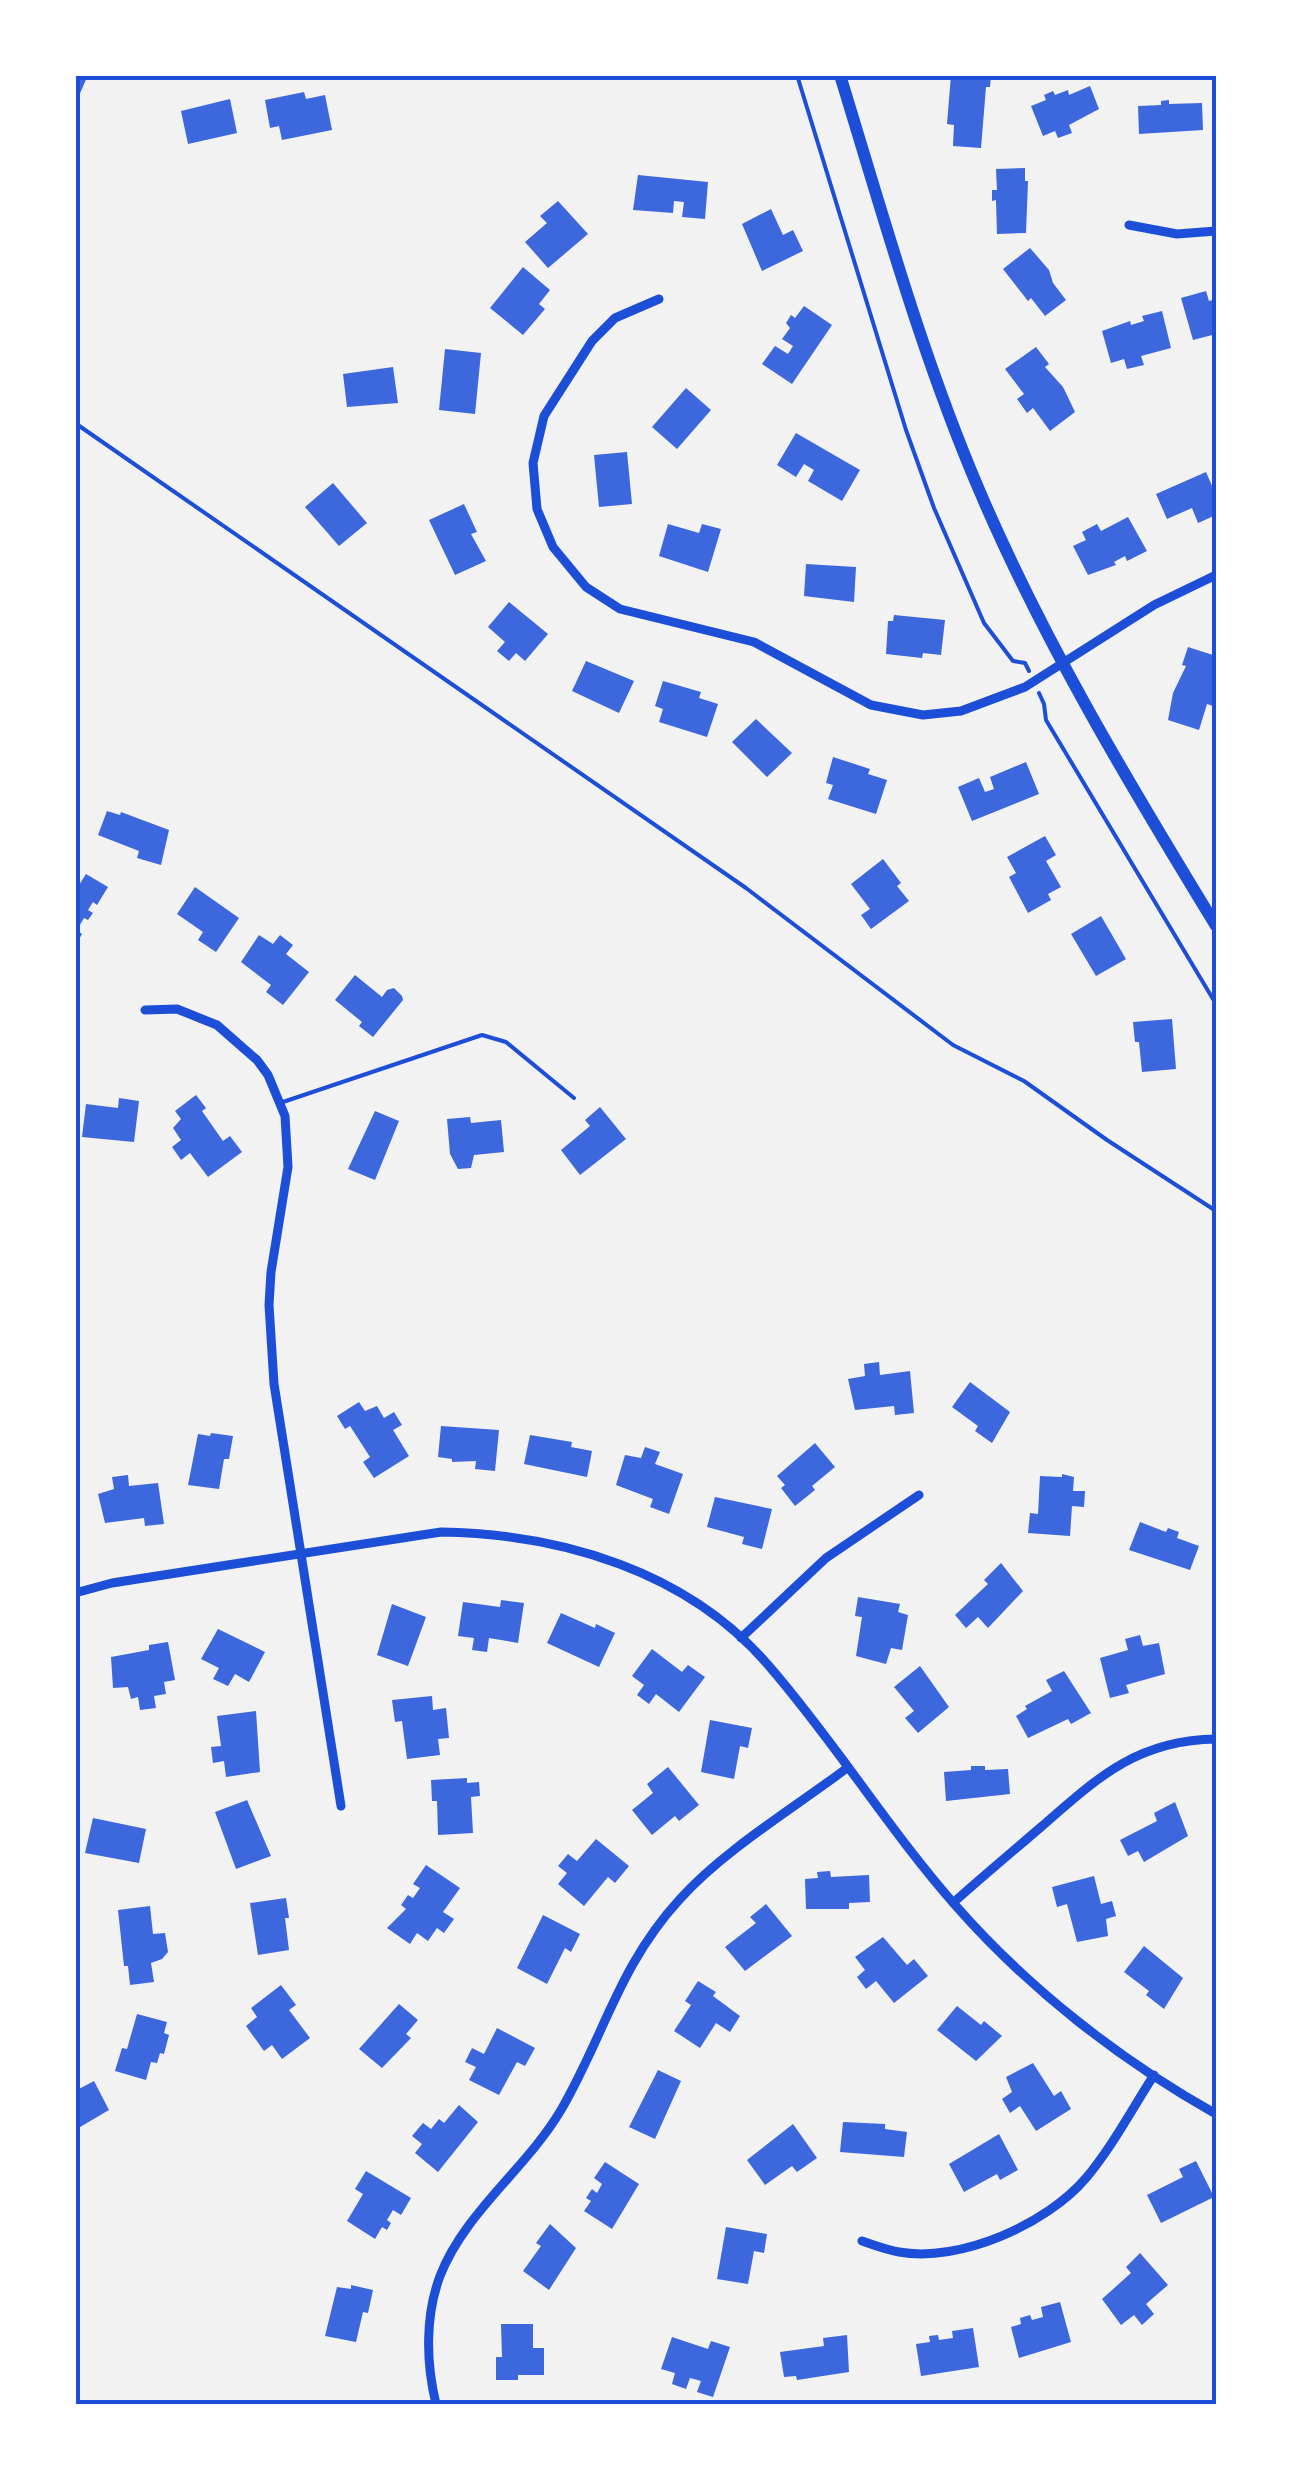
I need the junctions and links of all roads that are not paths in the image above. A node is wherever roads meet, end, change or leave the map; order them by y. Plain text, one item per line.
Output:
1 (840, 75) edge
2 (1129, 226) dead end
3 (1216, 231) edge
4 (659, 298) dead end
5 (1216, 574) edge
6 (1062, 663) junction
7 (1216, 926) edge
8 (145, 1010) dead end
9 (574, 1098) dead end
10 (280, 1103) junction
11 (919, 1495) dead end
12 (300, 1552) junction
13 (75, 1593) edge
14 (741, 1638) junction
15 (1216, 1739) edge
16 (847, 1768) junction
17 (341, 1806) dead end
18 (953, 1902) junction
19 (1154, 2075) junction
20 (1216, 2114) edge
21 (862, 2241) dead end
22 (436, 2404) edge

1 - 6 main road
2 - 3 street
4 - 6 street
5 - 6 street
6 - 7 main road
8 - 10 street
9 - 10 lane
10 - 12 street
11 - 14 street
12 - 13 street
12 - 14 street
12 - 17 street
14 - 16 street
15 - 18 street
16 - 18 street
16 - 22 street
18 - 19 street
19 - 20 street
19 - 21 street

